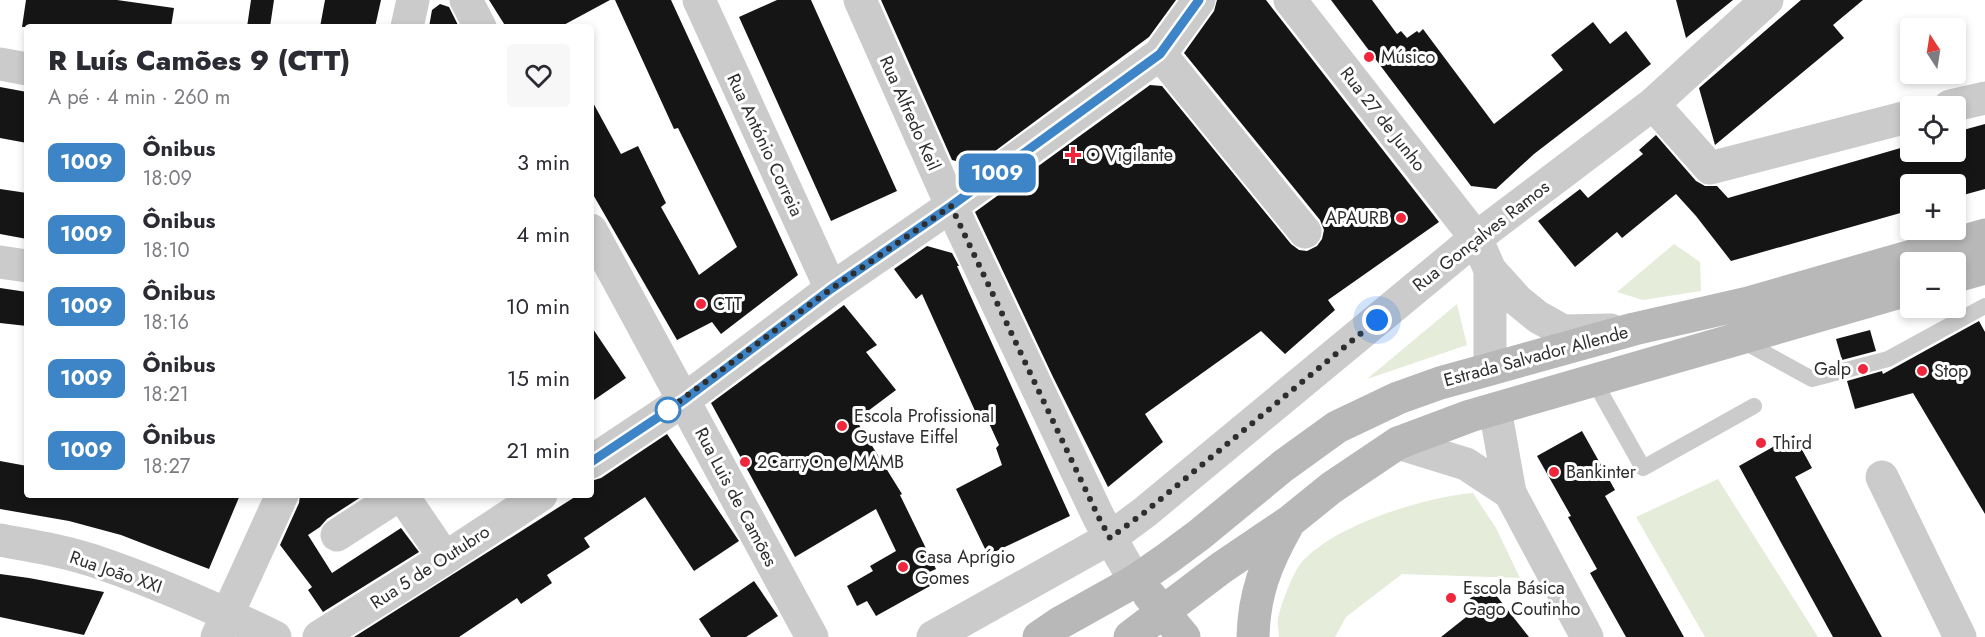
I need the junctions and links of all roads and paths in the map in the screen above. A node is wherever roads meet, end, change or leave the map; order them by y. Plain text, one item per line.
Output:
1 (413, 0) edge
2 (465, 0) edge
3 (699, 0) edge
4 (860, 0) edge
5 (1199, 0) edge
6 (1290, 0) edge
7 (1767, 0) edge
8 (408, 24) edge
9 (478, 24) edge
10 (1160, 54) junction
11 (0, 64) edge
12 (24, 68) edge
13 (1985, 98) edge
14 (1966, 102) edge
15 (1653, 104) junction
16 (1900, 119) edge
17 (951, 206) junction
18 (1305, 232) dead end
19 (594, 235) edge
20 (1985, 235) edge
21 (1476, 238) junction
22 (0, 262) edge
23 (24, 266) edge
24 (1985, 268) edge
25 (1491, 270) junction
26 (1966, 273) edge
27 (831, 289) junction
28 (1900, 292) edge
29 (1985, 306) edge
30 (1634, 329) junction
31 (1738, 339) junction
32 (1491, 369) junction
33 (1594, 381) junction
34 (684, 400) junction
35 (1754, 406) dead end
36 (1495, 409) junction
37 (1398, 443) junction
38 (594, 460) edge
39 (1882, 477) dead end
40 (1510, 494) junction
41 (281, 498) edge
42 (395, 498) edge
43 (402, 498) edge
44 (536, 498) edge
45 (1289, 522) junction
46 (338, 535) dead end
47 (1110, 538) junction
48 (0, 540) edge
49 (445, 558) junction
50 (1135, 581) junction
51 (223, 626) edge
52 (1146, 628) edge
53 (275, 637) edge
54 (319, 637) edge
55 (812, 637) edge
56 (933, 637) edge
57 (1038, 637) edge
58 (1184, 637) edge
59 (1253, 637) edge
60 (1587, 637) edge
61 (1960, 637) edge

1 - 8 street
2 - 9 street
3 - 27 street, Rua António Correia
4 - 17 street, Rua Alfredo Keil
5 - 10 street
6 - 21 street, Rua 27 de Junho
7 - 15 street, Rua Gonçalves Ramos
10 - 17 street
10 - 18 street
11 - 12 street
13 - 14 street
15 - 16 street
15 - 21 street, Rua Gonçalves Ramos
17 - 27 street
17 - 47 street, Rua Alfredo Keil
19 - 34 street, Rua Luis de Camões
20 - 30 main road, Estrada Salvador Allende
21 - 25 street, Rua 27 de Junho
21 - 47 street, Rua Gonçalves Ramos
22 - 23 street
24 - 26 main road
25 - 30 street
25 - 32 street
27 - 34 street
28 - 31 main road
29 - 31 lane
30 - 32 main road, Estrada Salvador Allende
31 - 33 main road
32 - 36 main road
32 - 50 main road, Estrada Salvador Allende
33 - 35 lane
33 - 36 main road
34 - 38 street
34 - 55 street, Rua Luis de Camões
36 - 37 main road
36 - 40 street
37 - 40 street
37 - 45 main road
39 - 61 street
40 - 60 street
41 - 51 street
42 - 46 street
43 - 49 street
44 - 49 street, Rua 5 de Outubro
45 - 52 main road
45 - 59 main road
47 - 50 street, Rua Alfredo Keil
47 - 56 street, Rua Gonçalves Ramos
48 - 51 street, Rua João XXI
49 - 54 street, Rua 5 de Outubro
50 - 52 main road
50 - 57 main road
51 - 53 street
52 - 58 main road

